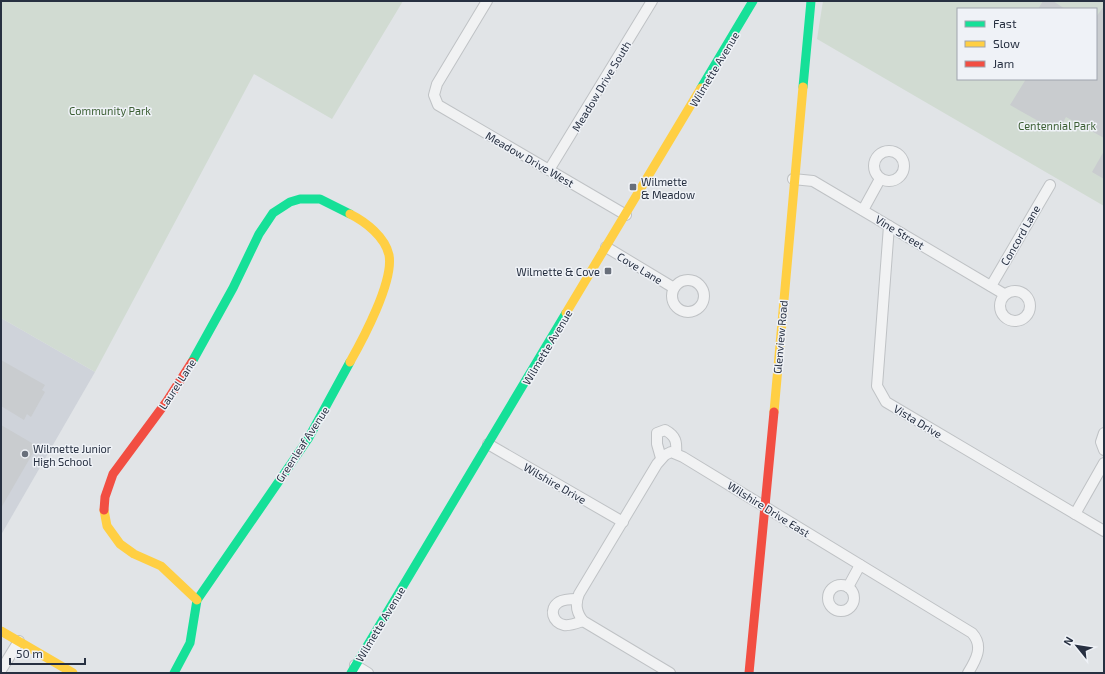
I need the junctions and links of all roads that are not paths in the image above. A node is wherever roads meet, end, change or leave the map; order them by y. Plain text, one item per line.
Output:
1 (487, 1) edge
2 (652, 1) edge
3 (753, 1) edge
4 (762, 1) edge
5 (811, 1) edge
6 (743, 20) junction
7 (549, 170) junction
8 (793, 179) junction
9 (880, 179) dead end
10 (1050, 185) dead end
11 (863, 210) junction
12 (353, 215) joint
13 (626, 215) junction
14 (889, 226) junction
15 (606, 247) junction
16 (991, 286) junction
17 (674, 288) dead end
18 (1004, 294) dead end
19 (1104, 433) edge
20 (488, 444) junction
21 (1104, 450) edge
22 (676, 453) junction
23 (661, 458) junction
24 (1104, 463) edge
25 (766, 507) junction
26 (1075, 514) junction
27 (623, 522) junction
28 (1104, 531) edge
29 (860, 565) junction
30 (848, 587) dead end
31 (577, 599) junction
32 (197, 600) junction
33 (583, 621) junction
34 (1, 630) edge
35 (19, 641) junction
36 (353, 669) edge
37 (1, 670) edge
38 (72, 673) edge
39 (174, 673) edge
40 (368, 673) edge
41 (670, 673) edge
42 (749, 673) edge
43 (968, 673) edge

1 - 7 street, Meadow Drive West
2 - 7 street, Meadow Drive South
3 - 6 street, Wilmette Avenue
4 - 6 street, Wilmette Avenue
5 - 8 street, Glenview Road
6 - 13 street, Wilmette Avenue
7 - 13 street, Meadow Drive West
8 - 11 street, Vine Street
8 - 25 street, Glenview Road
9 - 11 street
10 - 16 street, Concord Lane
11 - 14 street, Vine Street
12 - 32 street, Greenleaf Avenue
12 - 32 street, Laurel Lane
13 - 15 street, Wilmette Avenue
14 - 16 street, Vine Street
14 - 26 street, Vista Drive
15 - 17 street, Cove Lane
15 - 20 street, Wilmette Avenue
16 - 18 street, Vine Street
19 - 21 street
20 - 27 street, Wilshire Drive
20 - 36 street, Wilmette Avenue
22 - 23 street
22 - 23 street
22 - 25 street, Wilshire Drive East
23 - 27 street
24 - 26 street
25 - 29 street, Wilshire Drive East
25 - 42 street, Glenview Road
26 - 28 street, Vista Drive
27 - 31 street
29 - 30 street
29 - 43 street, Wilshire Drive East
31 - 33 street
31 - 33 street
32 - 39 street, Greenleaf Avenue
33 - 41 street
34 - 35 street
35 - 37 street
35 - 38 street
36 - 40 street

